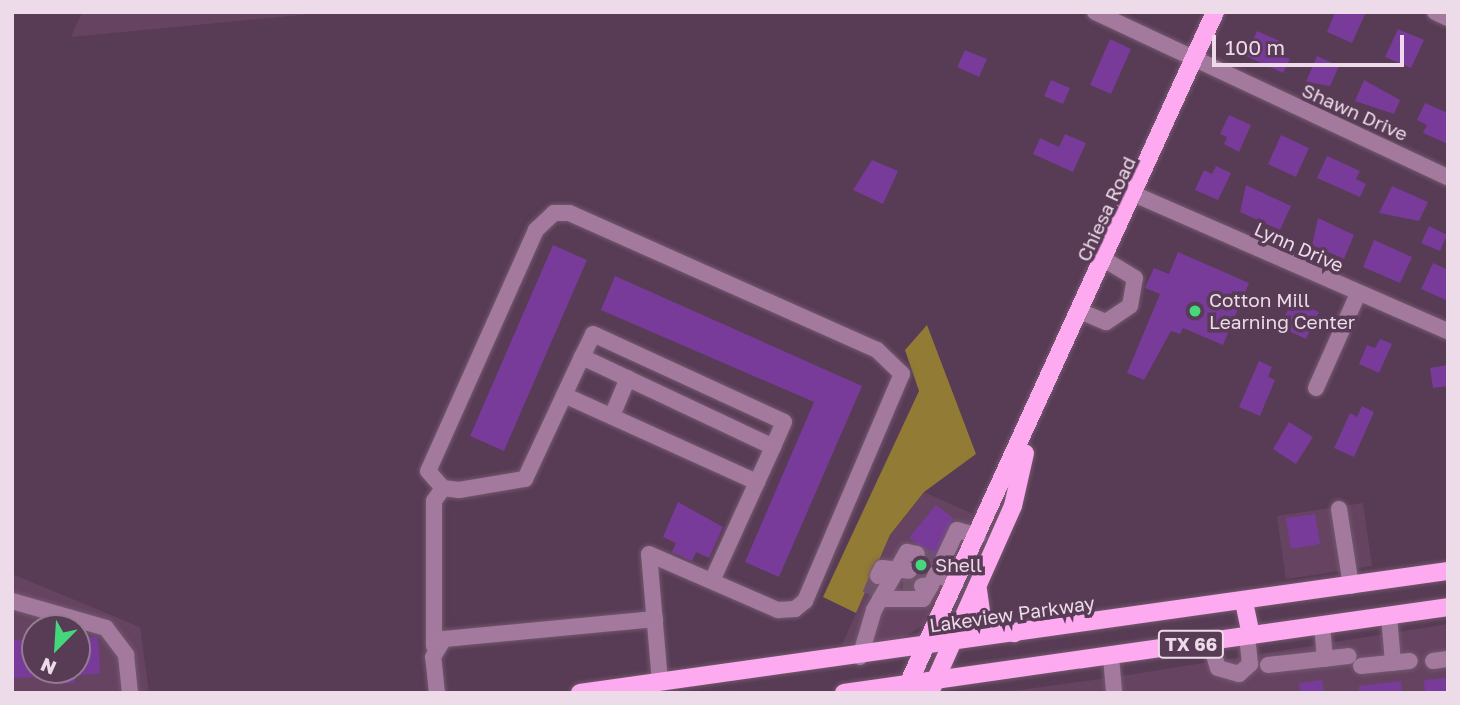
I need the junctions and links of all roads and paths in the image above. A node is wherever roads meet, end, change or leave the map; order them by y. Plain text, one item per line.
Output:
1 (1095, 12) edge
2 (1215, 12) edge
3 (1435, 12) edge
4 (1448, 18) edge
5 (1195, 60) junction
6 (1448, 177) edge
7 (1136, 195) junction
8 (1105, 260) junction
9 (1357, 296) junction
10 (1082, 312) junction
11 (1448, 331) edge
12 (582, 358) junction
13 (628, 378) junction
14 (1316, 388) dead end
15 (564, 395) junction
16 (612, 416) junction
17 (1031, 422) junction
18 (773, 447) junction
19 (757, 482) junction
20 (443, 488) junction
21 (1339, 509) dead end
22 (978, 537) junction
23 (917, 554) dead end
24 (1448, 571) edge
25 (932, 573) junction
26 (712, 581) junction
27 (956, 583) junction
28 (979, 583) junction
29 (1350, 586) junction
30 (887, 587) junction
31 (12, 601) edge
32 (1244, 602) junction
33 (1448, 607) edge
34 (1389, 616) junction
35 (655, 619) junction
36 (1322, 625) junction
37 (1021, 635) junction
38 (1249, 635) junction
39 (1210, 642) junction
40 (951, 645) junction
41 (434, 646) junction
42 (926, 648) junction
43 (860, 657) junction
44 (1111, 657) junction
45 (1325, 659) junction
46 (1410, 662) dead end
47 (1393, 663) junction
48 (1268, 665) dead end
49 (660, 682) junction
50 (932, 687) edge
51 (906, 688) edge
52 (131, 693) edge
53 (437, 693) edge
54 (580, 693) edge
55 (844, 693) edge
56 (1114, 693) edge

1 - 5 street, Shawn Drive
2 - 5 main road, Chiesa Road
3 - 4 street
5 - 6 street, Shawn Drive
5 - 7 main road, Chiesa Road
7 - 8 main road, Chiesa Road
7 - 9 street, Lynn Drive
8 - 10 main road, Chiesa Road
8 - 10 street
9 - 11 street, Lynn Drive
9 - 14 street
10 - 17 main road, Chiesa Road
12 - 13 street
12 - 15 street
12 - 18 street
13 - 16 street
13 - 18 street
15 - 16 street
15 - 20 street
16 - 19 street
17 - 22 main road, Chiesa Road
17 - 28 main road, Chiesa Road
18 - 19 street
19 - 26 street
20 - 26 street
20 - 41 street
21 - 29 street
22 - 25 street
22 - 27 main road, Chiesa Road
23 - 30 street
24 - 29 main road, Lakeview Parkway / TX 66
25 - 27 street
25 - 30 street
26 - 35 street
27 - 42 main road, Chiesa Road
28 - 37 main road
28 - 40 main road, Chiesa Road
29 - 32 main road, Lakeview Parkway / TX 66
30 - 43 street
31 - 52 street
32 - 37 main road, Lakeview Parkway / TX 66
32 - 38 main road
33 - 34 main road, TX 66
34 - 36 main road, TX 66
34 - 47 street
35 - 41 street
35 - 49 street
36 - 38 main road, TX 66
36 - 45 street
37 - 40 main road, Lakeview Parkway / TX 66
38 - 39 main road, TX 66
38 - 39 street
39 - 44 main road, TX 66
40 - 42 main road, Lakeview Parkway / TX 66
40 - 50 main road, Chiesa Road
41 - 53 street
42 - 43 main road, Lakeview Parkway / TX 66
42 - 51 main road, Chiesa Road
43 - 49 main road, Lakeview Parkway / TX 66
44 - 50 main road, TX 66
44 - 56 street
45 - 47 street
45 - 48 street
46 - 47 street
49 - 54 main road, Lakeview Parkway / TX 66
50 - 51 main road, TX 66
51 - 55 main road, TX 66

